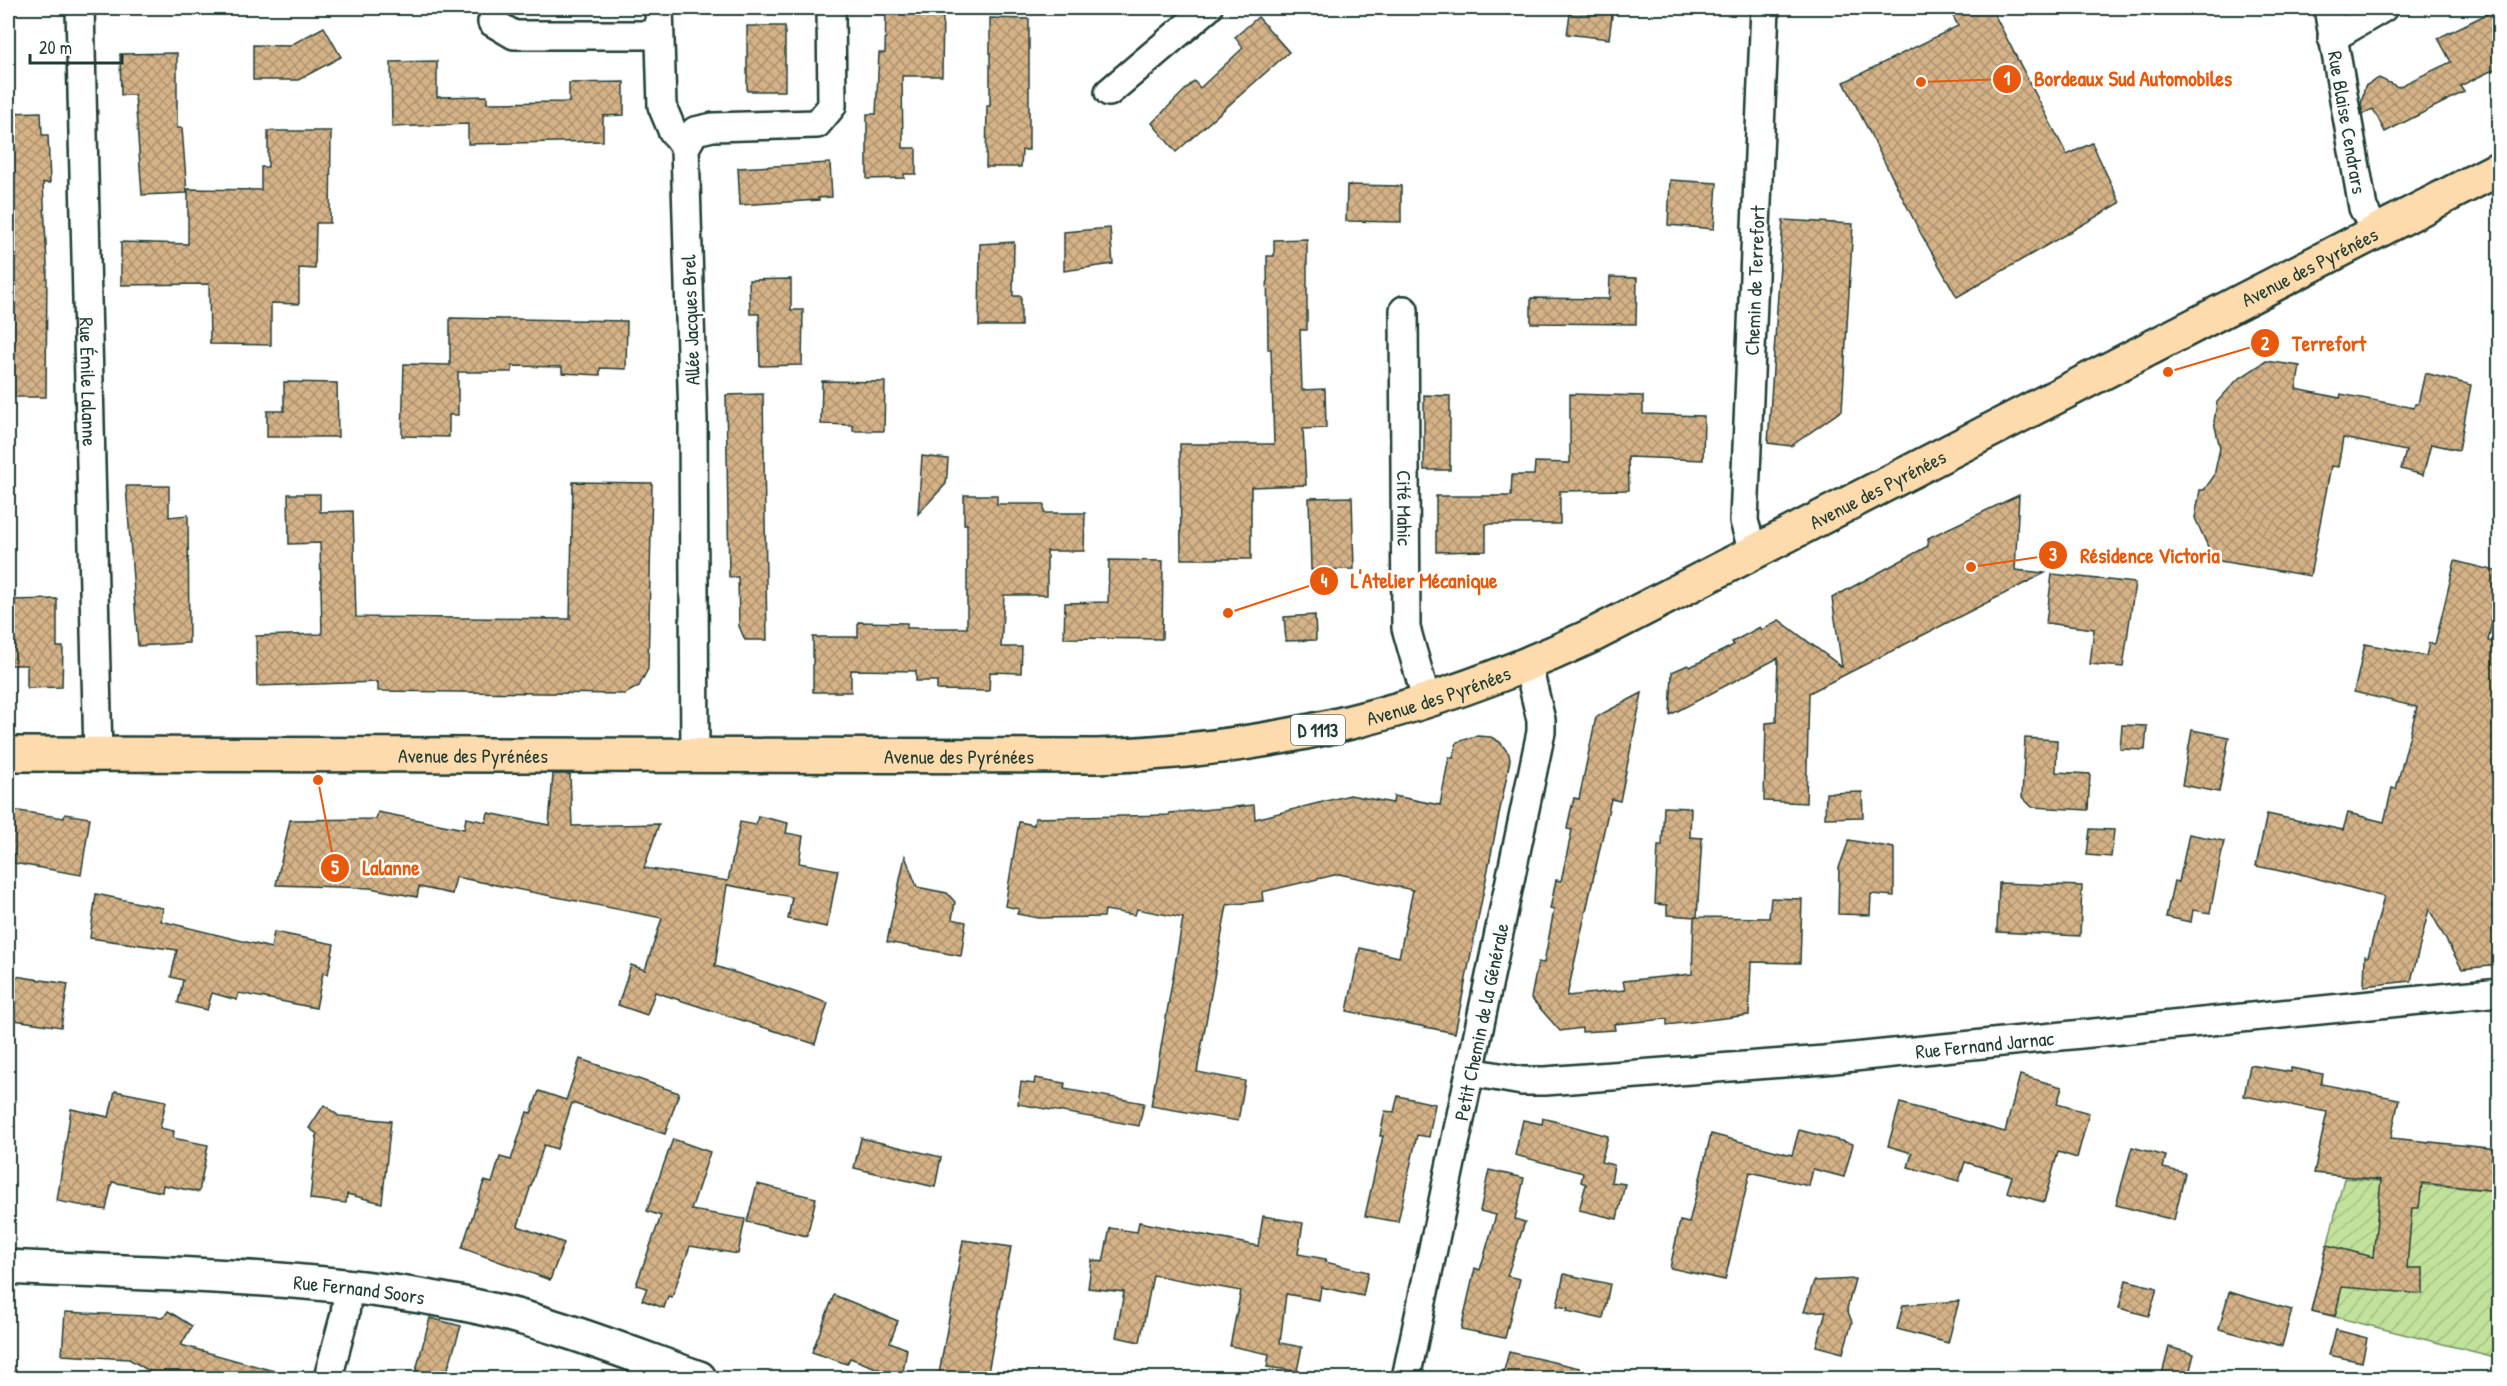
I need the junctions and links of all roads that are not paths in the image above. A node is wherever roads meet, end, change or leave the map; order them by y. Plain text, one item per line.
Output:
1 (80, 8) edge
2 (659, 8) edge
3 (831, 8) edge
4 (1208, 8) edge
5 (1765, 8) edge
6 (2328, 8) edge
7 (2384, 8) edge
8 (492, 22) dead end
9 (659, 35) junction
10 (2331, 38) junction
11 (1109, 92) dead end
12 (685, 148) junction
13 (2499, 168) edge
14 (2376, 232) junction
15 (1404, 310) dead end
16 (1753, 552) junction
17 (1528, 665) junction
18 (1427, 702) junction
19 (8, 754) edge
20 (98, 754) junction
21 (695, 755) junction
22 (2499, 992) edge
23 (1471, 1072) junction
24 (8, 1267) edge
25 (348, 1287) junction
26 (328, 1378) edge
27 (699, 1378) edge
28 (1406, 1378) edge

1 - 20 street, Rue Émile Lalanne
2 - 9 street
3 - 12 street
4 - 11 street
5 - 16 street, Chemin de Terrefort
6 - 10 street, Rue Blaise Cendrars
7 - 10 street
8 - 9 street
9 - 12 street
10 - 14 street, Rue Blaise Cendrars
12 - 21 street, Allée Jacques Brel
13 - 14 main road, Avenue des Pyrénées / D 1113
14 - 16 main road, Avenue des Pyrénées / D 1113
15 - 18 street, Cité Mahic
16 - 17 main road, Avenue des Pyrénées / D 1113
17 - 18 main road, Avenue des Pyrénées / D 1113
17 - 23 street, Petit Chemin de la Générale
18 - 21 main road, Avenue des Pyrénées / D 1113
19 - 20 main road, Avenue des Pyrénées / D 1113
20 - 21 main road, Avenue des Pyrénées / D 1113
22 - 23 street, Rue Fernand Jarnac
23 - 28 street, Petit Chemin de la Générale
24 - 25 street, Rue Fernand Soors
25 - 26 street
25 - 27 street, Rue Fernand Soors

